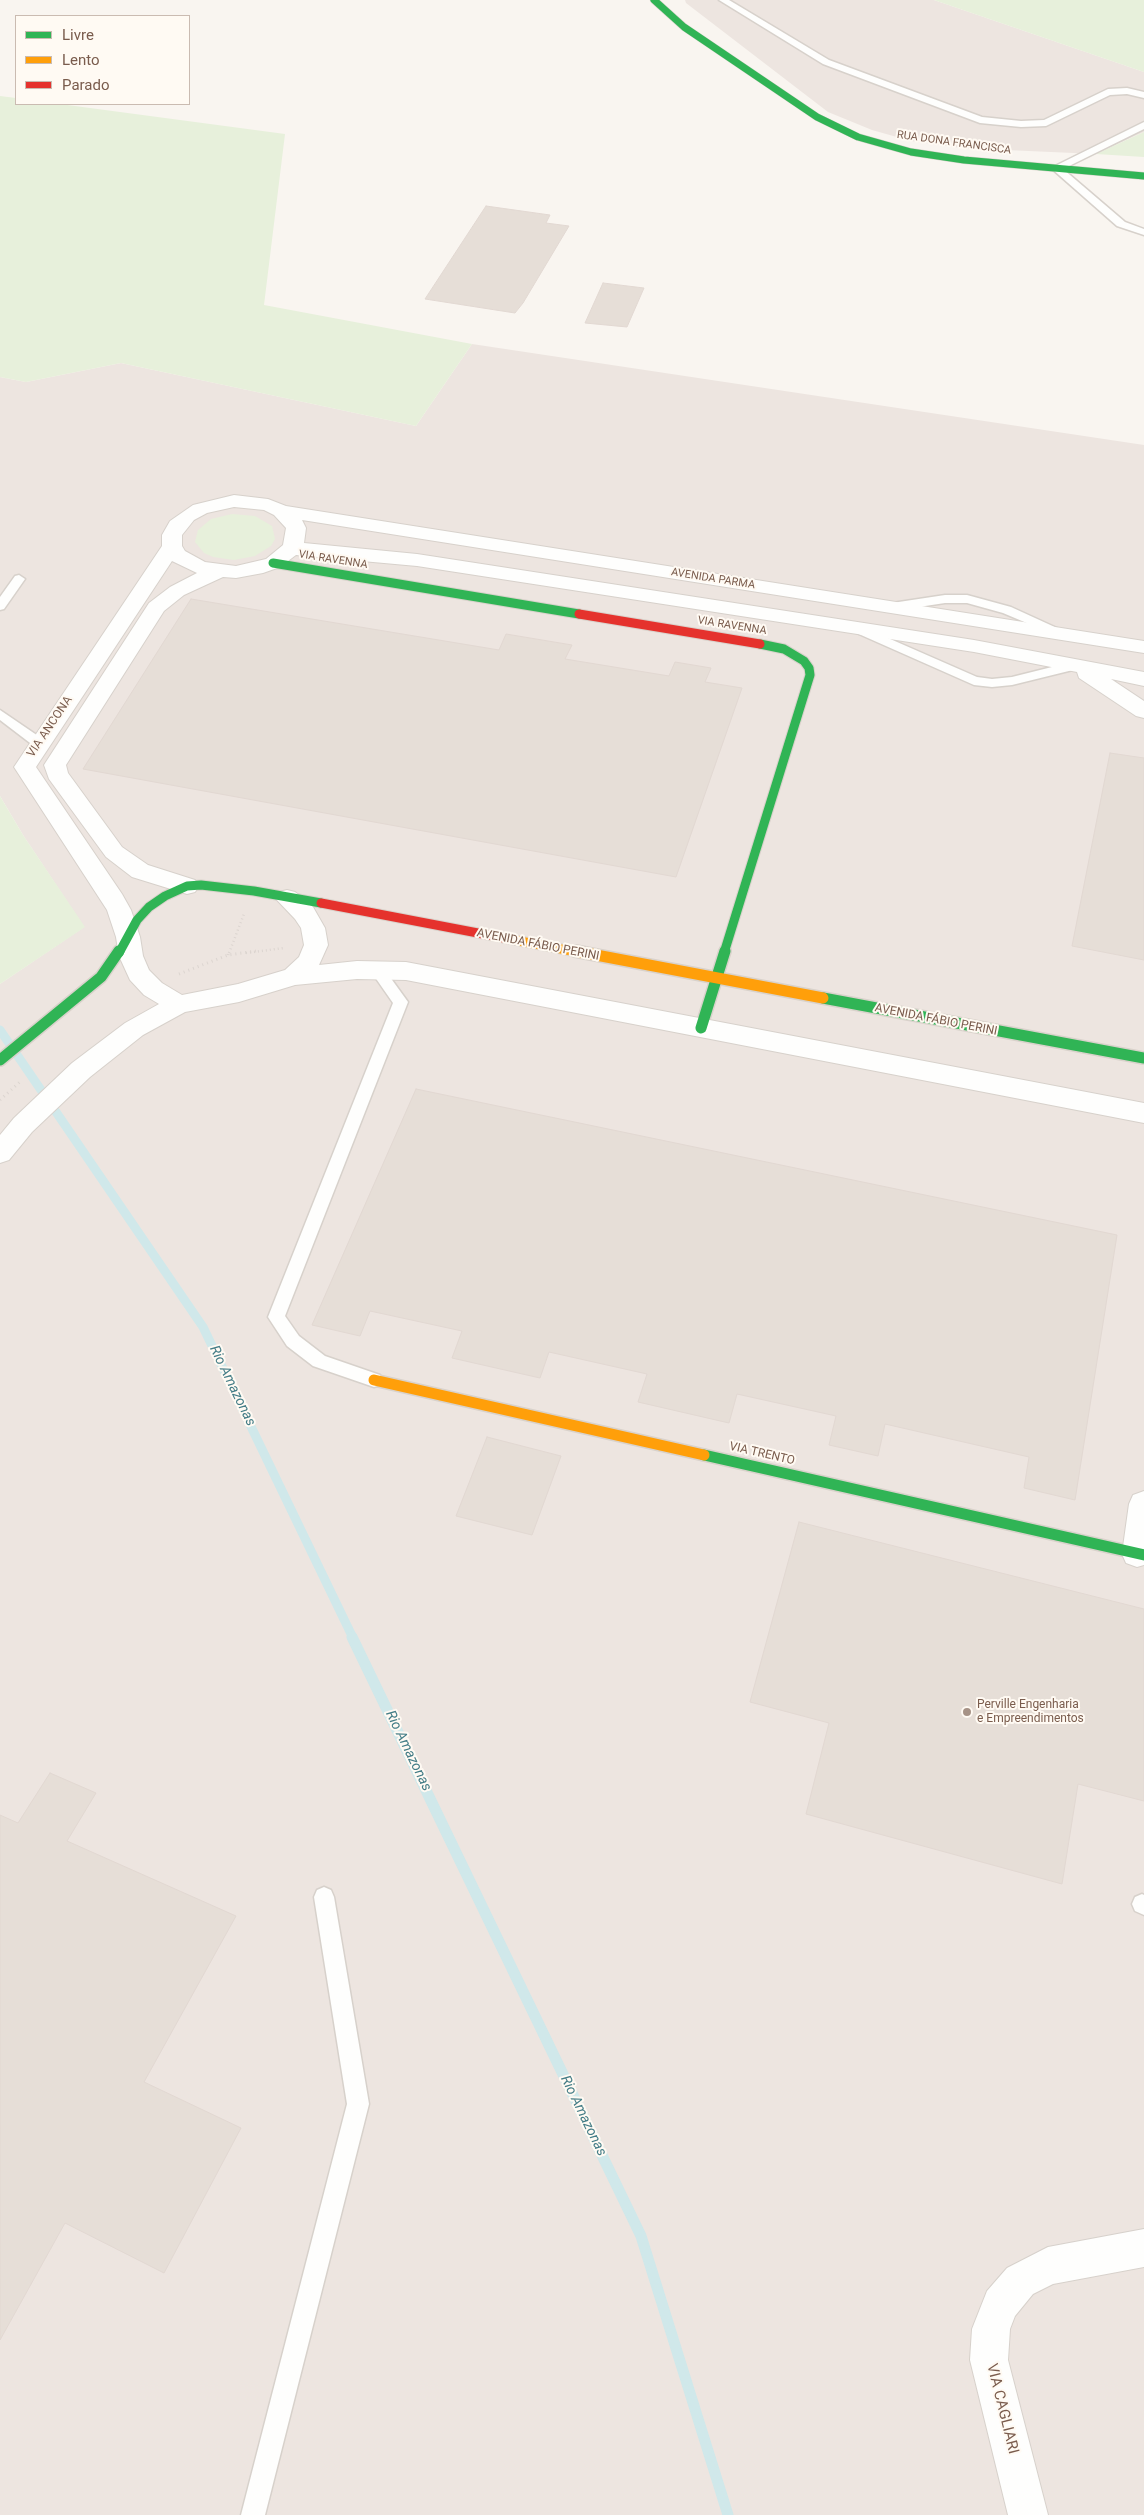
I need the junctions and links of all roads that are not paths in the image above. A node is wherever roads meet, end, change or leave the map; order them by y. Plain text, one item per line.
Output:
1 (654, 0) edge
2 (723, 0) edge
3 (1144, 95) edge
4 (1144, 125) edge
5 (1056, 168) junction
6 (1144, 176) edge
7 (1144, 232) edge
8 (281, 511) junction
9 (172, 546) junction
10 (292, 548) junction
11 (274, 563) junction
12 (216, 572) junction
13 (19, 579) dead end
14 (0, 606) edge
15 (856, 628) junction
16 (1066, 635) junction
17 (1144, 647) edge
18 (1076, 665) junction
19 (1144, 679) edge
20 (1144, 711) edge
21 (0, 714) edge
22 (39, 743) junction
23 (188, 886) junction
24 (287, 898) junction
25 (128, 937) junction
26 (377, 970) junction
27 (294, 976) junction
28 (716, 978) junction
29 (180, 1004) junction
30 (701, 1028) junction
31 (1144, 1058) edge
32 (0, 1060) edge
33 (1144, 1113) edge
34 (0, 1153) edge
35 (374, 1380) joint
36 (1144, 1504) edge
37 (1140, 1555) edge
38 (324, 1897) dead end
39 (1144, 2248) edge
40 (252, 2515) edge
41 (1028, 2515) edge

1 - 5 street, RUA DONA FRANCISCA
2 - 3 lane
4 - 5 lane
5 - 6 street, RUA DONA FRANCISCA
5 - 7 lane
8 - 9 street
8 - 10 street
8 - 16 street, AVENIDA PARMA
9 - 12 street
9 - 22 street, VIA ANCONA
10 - 11 street
10 - 15 street
11 - 12 street
11 - 28 street, VIA RAVENNA
12 - 23 street, VIA ANCONA
13 - 14 lane
15 - 18 street
15 - 18 lane
16 - 17 street, AVENIDA PARMA
16 - 18 street
18 - 19 street
18 - 20 street
21 - 22 lane
22 - 25 street, VIA ANCONA
23 - 24 street, AVENIDA FÁBIO PERINI
23 - 25 street, AVENIDA FÁBIO PERINI
24 - 27 street
24 - 28 street, AVENIDA FÁBIO PERINI
25 - 29 street
25 - 32 street, AVENIDA FÁBIO PERINI
26 - 27 street
26 - 30 street
26 - 35 lane
27 - 29 street
28 - 30 street, VIA RAVENNA
28 - 31 street, AVENIDA FÁBIO PERINI
29 - 34 street
30 - 33 street
35 - 37 street, VIA TRENTO
36 - 37 street
38 - 40 lane
39 - 41 street, VIA CAGLIARI

